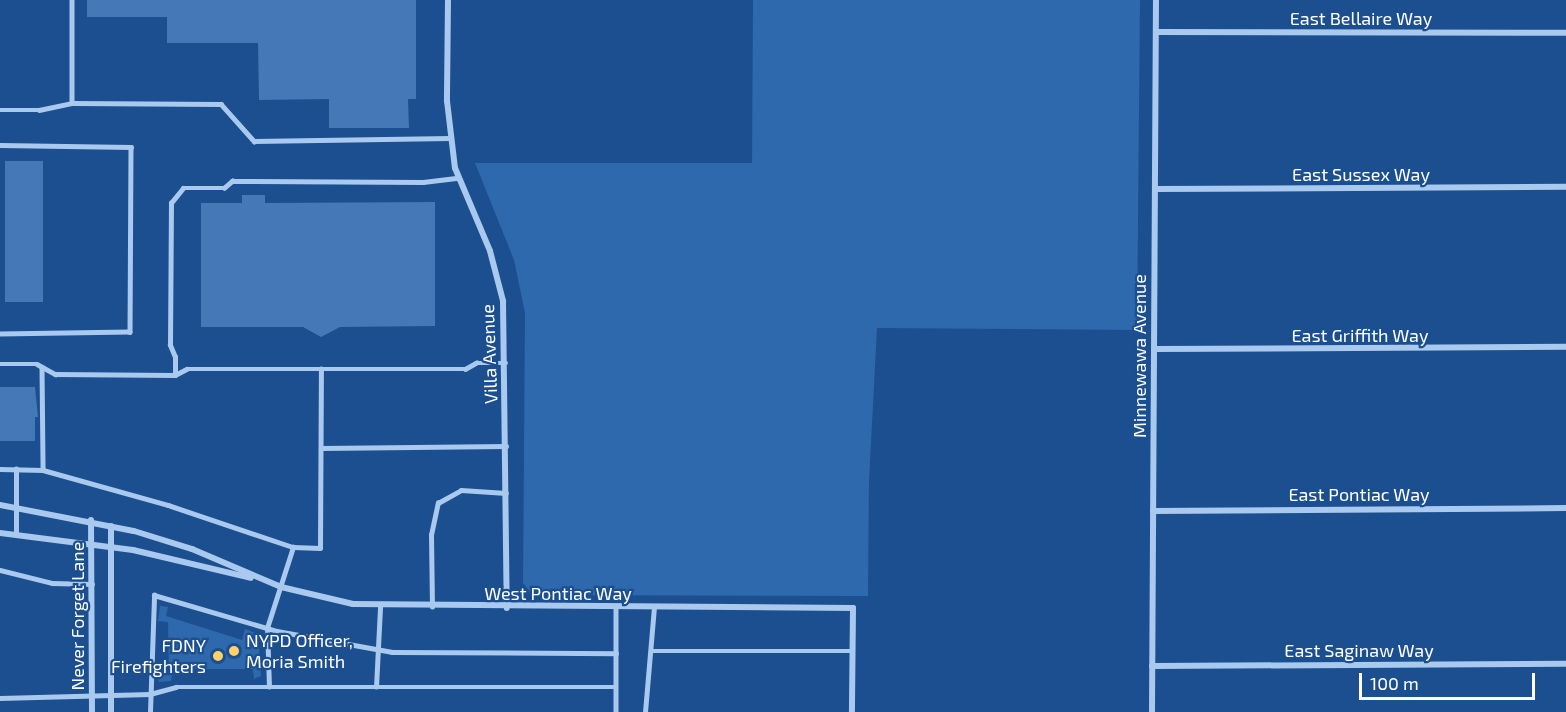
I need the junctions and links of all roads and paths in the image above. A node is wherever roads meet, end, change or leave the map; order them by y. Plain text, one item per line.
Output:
1 (72, 0) edge
2 (448, 0) edge
3 (1156, 0) edge
4 (1156, 32) junction
5 (1566, 33) edge
6 (72, 103) junction
7 (0, 110) edge
8 (450, 138) junction
9 (0, 145) edge
10 (458, 178) junction
11 (1566, 187) edge
12 (1155, 189) junction
13 (0, 334) edge
14 (1566, 347) edge
15 (1154, 349) junction
16 (506, 363) junction
17 (0, 364) edge
18 (42, 367) junction
19 (321, 369) junction
20 (176, 375) junction
21 (506, 446) junction
22 (321, 448) junction
23 (0, 469) edge
24 (16, 469) junction
25 (43, 470) junction
26 (506, 493) junction
27 (0, 505) edge
28 (16, 507) junction
29 (1566, 508) edge
30 (1152, 510) junction
31 (91, 520) junction
32 (111, 526) junction
33 (0, 533) edge
34 (16, 534) junction
35 (91, 544) junction
36 (112, 546) junction
37 (293, 547) junction
38 (0, 570) edge
39 (267, 581) junction
40 (92, 584) junction
41 (281, 587) junction
42 (380, 607) junction
43 (432, 607) junction
44 (507, 608) junction
45 (616, 608) junction
46 (654, 608) junction
47 (267, 628) junction
48 (378, 650) junction
49 (652, 651) junction
50 (852, 651) junction
51 (616, 653) junction
52 (1566, 664) edge
53 (1152, 666) junction
54 (269, 687) junction
55 (376, 687) junction
56 (616, 687) junction
57 (92, 694) junction
58 (111, 694) junction
59 (150, 694) junction
60 (0, 698) edge
61 (92, 712) edge
62 (111, 712) edge
63 (150, 712) edge
64 (616, 712) edge
65 (645, 712) edge
66 (852, 712) edge
67 (1152, 712) edge

1 - 6 lane
2 - 8 street, Villa Avenue
3 - 4 street, Minnewawa Avenue
4 - 5 street, East Bellaire Way
4 - 12 street, Minnewawa Avenue
6 - 7 lane
6 - 8 lane
8 - 10 street, Villa Avenue
9 - 13 lane
10 - 16 street, Villa Avenue
10 - 20 lane
11 - 12 street, East Sussex Way
12 - 15 street, Minnewawa Avenue
14 - 15 street, East Griffith Way
15 - 30 street, Minnewawa Avenue
16 - 19 lane
16 - 21 street, Villa Avenue
17 - 18 lane
18 - 20 lane
18 - 25 lane
19 - 20 lane
19 - 22 lane
21 - 22 lane
21 - 26 street, Villa Avenue
22 - 37 lane
23 - 24 lane
24 - 25 lane
24 - 28 lane
25 - 37 lane
26 - 43 lane
26 - 44 street, Villa Avenue
27 - 28 street, West Pontiac Way
28 - 31 street, West Pontiac Way
28 - 34 lane
29 - 30 street, East Pontiac Way
30 - 53 street, Minnewawa Avenue
31 - 32 street, West Pontiac Way
31 - 35 street, Never Forget Lane
32 - 36 street, Never Forget Lane
32 - 39 street, West Pontiac Way
33 - 34 street, West Pontiac Way
34 - 35 street, West Pontiac Way
35 - 36 street, West Pontiac Way
35 - 40 street, Never Forget Lane
36 - 39 street, West Pontiac Way
36 - 58 street, Never Forget Lane
37 - 41 lane
38 - 40 lane
39 - 41 street, West Pontiac Way
40 - 57 street, Never Forget Lane
41 - 42 street, West Pontiac Way
41 - 47 lane
42 - 43 street, West Pontiac Way
42 - 48 lane
43 - 44 street, West Pontiac Way
44 - 45 street, West Pontiac Way
45 - 46 street, West Pontiac Way
45 - 51 lane
46 - 49 lane
46 - 50 street, West Pontiac Way
47 - 48 lane
47 - 54 lane
47 - 59 lane
48 - 51 lane
48 - 55 lane
49 - 50 lane
49 - 65 lane
50 - 66 street
51 - 56 lane
52 - 53 street, East Saginaw Way
53 - 67 street, Minnewawa Avenue
54 - 55 lane
54 - 59 lane
55 - 56 lane
56 - 64 lane
57 - 58 lane
57 - 60 lane
57 - 61 street, Never Forget Lane
58 - 59 lane
58 - 62 street, Never Forget Lane
59 - 63 lane

